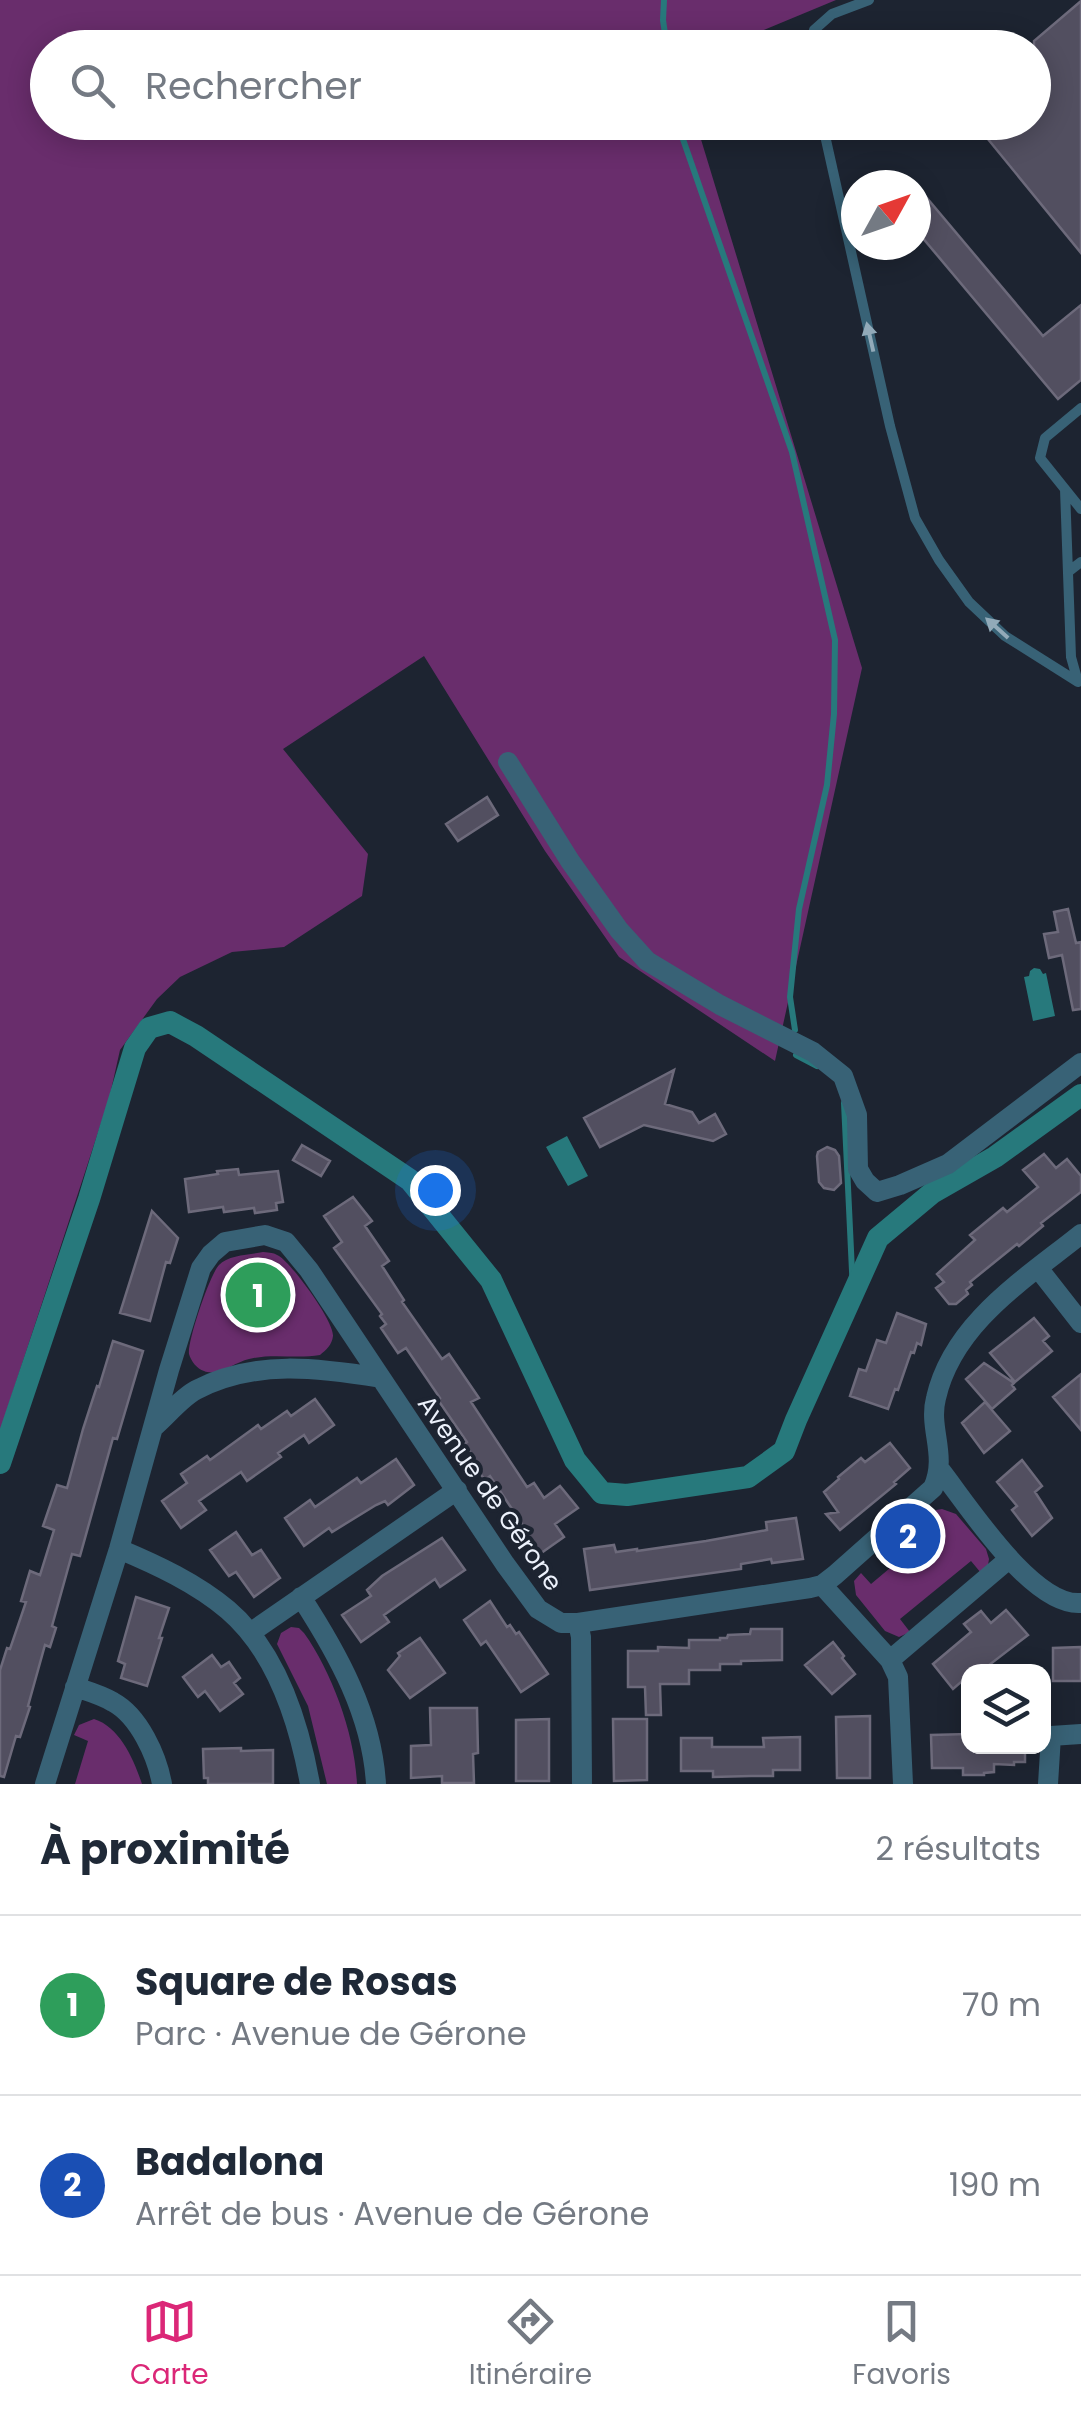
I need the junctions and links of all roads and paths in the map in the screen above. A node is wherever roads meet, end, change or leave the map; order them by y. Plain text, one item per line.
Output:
1 (868, 0) edge
2 (814, 30) edge
3 (826, 140) edge
4 (1081, 408) edge
5 (1064, 489) junction
6 (1081, 509) edge
7 (1081, 562) edge
8 (1068, 572) junction
9 (1080, 684) edge
10 (508, 762) dead end
11 (1081, 1063) edge
12 (1081, 1234) edge
13 (1038, 1268) junction
14 (1081, 1323) edge
15 (381, 1378) junction
16 (154, 1428) junction
17 (940, 1471) junction
18 (456, 1490) junction
19 (119, 1549) junction
20 (1010, 1559) junction
21 (822, 1584) junction
22 (301, 1597) junction
23 (1081, 1604) edge
24 (578, 1623) junction
25 (250, 1633) junction
26 (890, 1660) junction
27 (75, 1686) junction
28 (1081, 1734) edge
29 (45, 1784) edge
30 (162, 1784) edge
31 (310, 1784) edge
32 (376, 1784) edge
33 (582, 1784) edge
34 (903, 1784) edge
35 (1048, 1784) edge

1 - 2 lane
9 -> 3 lane
4 - 5 lane
5 - 6 lane
5 - 8 lane
7 - 8 lane
8 - 9 lane
10 - 11 street
12 - 13 street
13 - 14 street
13 - 17 street
15 - 16 street
15 - 16 street, Avenue de Gérone
15 - 18 street, Avenue de Gérone
16 - 19 street, Avenue de Gérone
17 - 20 street
17 - 21 street
18 - 22 street
18 - 24 street, Avenue de Gérone
19 - 25 street
19 - 27 street, Avenue de Gérone
20 - 23 street
20 - 26 street
21 - 24 street
21 - 26 street
22 - 25 street
22 - 32 street
24 - 33 street
25 - 31 street
26 - 34 street
27 - 29 street, Avenue de Gérone
27 - 30 street
28 - 35 street

